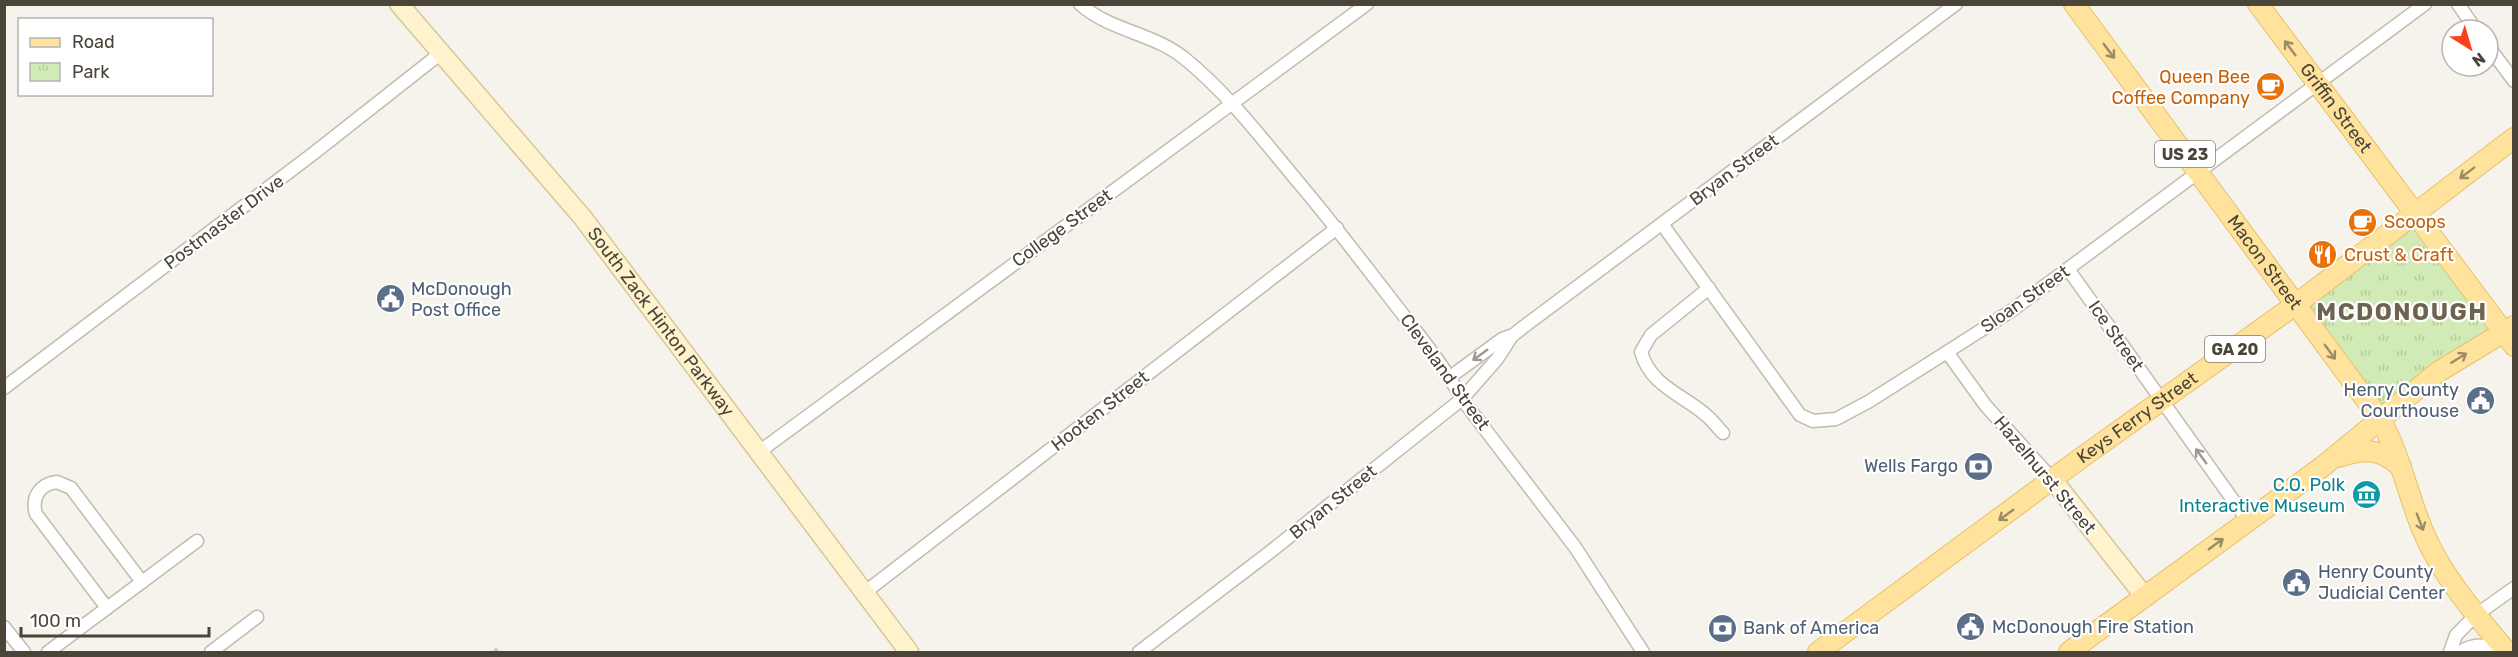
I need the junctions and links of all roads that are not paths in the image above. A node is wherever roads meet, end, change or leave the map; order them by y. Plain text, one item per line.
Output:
1 (399, 4) edge
2 (1080, 4) edge
3 (1366, 4) edge
4 (1956, 4) edge
5 (2074, 4) edge
6 (2258, 4) edge
7 (2425, 4) edge
8 (2458, 4) edge
9 (2468, 18) edge
10 (441, 53) junction
11 (2500, 62) edge
12 (2514, 81) edge
13 (2316, 84) junction
14 (1232, 103) junction
15 (2514, 138) edge
16 (2197, 171) junction
17 (2413, 213) junction
18 (1662, 224) junction
19 (1337, 228) junction
20 (2068, 269) junction
21 (1709, 288) junction
22 (2295, 305) junction
23 (2510, 335) edge
24 (1512, 336) junction
25 (1947, 352) junction
26 (1450, 377) junction
27 (4, 388) edge
28 (1462, 399) junction
29 (2161, 401) junction
30 (2380, 419) junction
31 (1723, 433) dead end
32 (759, 452) junction
33 (2332, 459) junction
34 (2401, 467) junction
35 (2053, 480) junction
36 (2248, 521) junction
37 (197, 541) dead end
38 (142, 582) junction
39 (2514, 588) edge
40 (864, 593) junction
41 (2145, 597) junction
42 (107, 608) junction
43 (2476, 615) junction
44 (257, 617) dead end
45 (4, 627) edge
46 (2079, 649) edge
47 (24, 652) edge
48 (48, 652) edge
49 (211, 652) edge
50 (909, 652) edge
51 (1138, 652) edge
52 (1643, 652) edge
53 (1818, 652) edge
54 (2450, 652) edge
55 (2460, 652) edge
56 (2506, 652) edge

1 - 10 main road, South Zack Hinton Parkway
2 - 14 street, Cleveland Street
3 - 14 street, College Street
4 - 18 street, Bryan Street
5 -> 16 main road, Macon Street / US 23
13 -> 6 main road, Griffin Street
7 - 13 street, Sloan Street
8 - 9 street
10 - 27 street, Postmaster Drive
10 - 32 main road, South Zack Hinton Parkway
11 - 12 street
13 - 16 street, Sloan Street
13 - 17 main road, Griffin Street
14 - 19 street, Cleveland Street
14 - 32 street, College Street
15 -> 17 main road, Keys Ferry Street / GA 20
16 - 20 street, Sloan Street
16 - 22 main road, Macon Street / US 23
17 - 22 main road, Keys Ferry Street / GA 20
17 - 23 main road, Griffin Street
18 - 21 street, Sloan Street
18 - 24 street, Bryan Street
19 - 26 street, Cleveland Street
19 - 40 street, Hooten Street
20 - 25 street, Sloan Street
20 - 29 street, Ice Street
21 - 25 street, Sloan Street
21 - 31 street
22 - 29 main road, Keys Ferry Street / GA 20
22 -> 30 main road, Macon Street / US 23
30 -> 23 main road
24 -> 26 street, Bryan Street
24 - 28 street, Bryan Street
25 - 35 street, Hazelhurst Street
26 - 28 street, Cleveland Street
28 - 51 street, Bryan Street
28 - 52 street, Cleveland Street
29 - 35 main road, Keys Ferry Street / GA 20
36 -> 29 street, Ice Street
30 - 33 main road
30 - 34 main road, Macon Street / US 23
32 - 40 main road, South Zack Hinton Parkway
33 - 34 main road
33 - 36 main road
34 -> 43 main road, Macon Street / US 23
35 - 41 main road, Hazelhurst Street
35 -> 53 main road, Keys Ferry Street / GA 20
41 -> 36 main road
37 - 38 street
38 - 42 street
38 - 42 street
39 - 43 street
40 - 50 main road, South Zack Hinton Parkway
41 - 46 main road
42 - 48 street
43 - 54 street
43 - 56 main road, Macon Street / US 23
44 - 49 street
45 - 47 street
55 - 56 street

